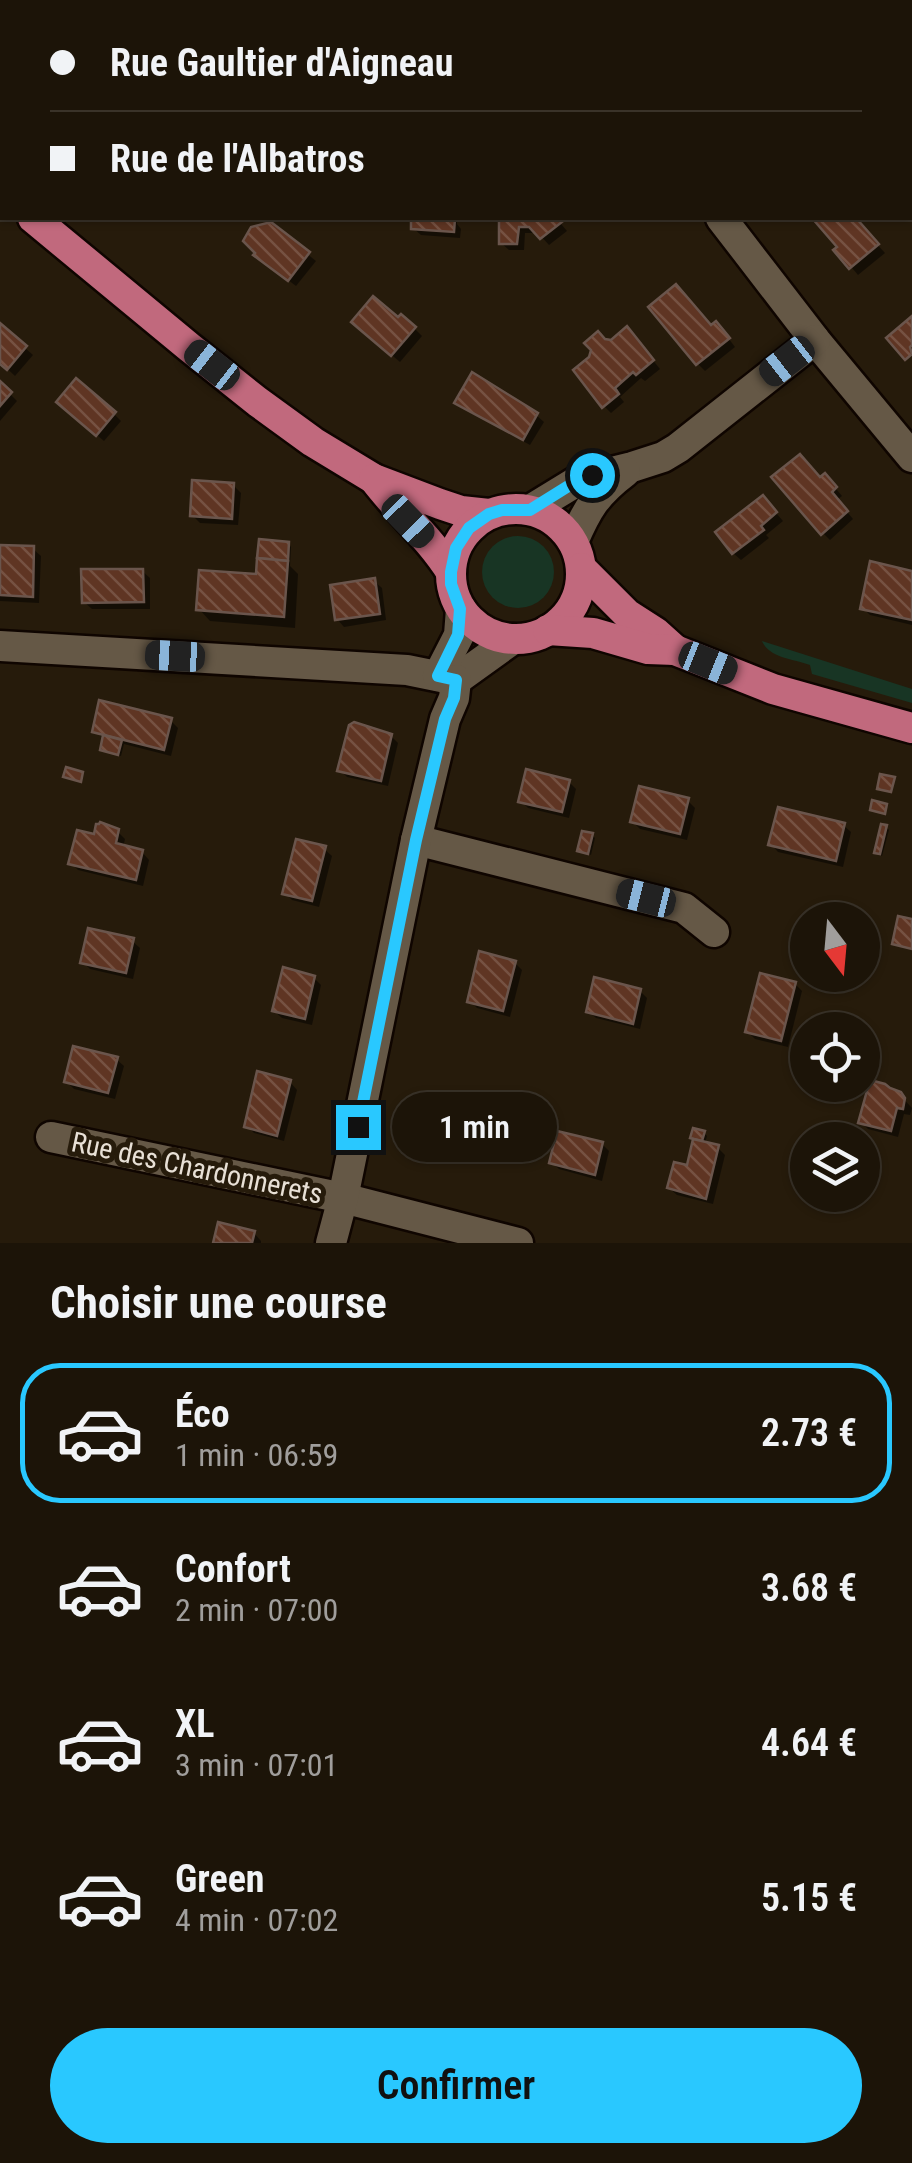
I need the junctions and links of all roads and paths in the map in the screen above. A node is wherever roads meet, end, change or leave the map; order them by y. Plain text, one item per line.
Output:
1 (35, 220) edge
2 (723, 220) edge
3 (815, 340) junction
4 (912, 457) edge
5 (632, 467) junction
6 (374, 480) junction
7 (530, 510) junction
8 (489, 514) junction
9 (577, 555) junction
10 (451, 572) junction
11 (460, 609) junction
12 (548, 630) junction
13 (513, 638) junction
14 (0, 646) edge
15 (675, 650) junction
16 (447, 678) junction
17 (912, 728) edge
18 (416, 840) junction
19 (714, 932) dead end
20 (51, 1136) dead end
21 (343, 1198) junction
22 (331, 1243) edge
23 (518, 1243) edge

1 - 6 main road
2 - 3 street
3 - 4 street
3 - 5 street
5 - 7 street
5 - 9 street
6 - 8 main road
6 - 10 main road
7 - 8 main road
7 - 9 main road
8 - 10 main road
9 - 12 main road
9 - 15 main road
10 - 11 main road
11 - 13 main road
11 - 16 street
12 - 13 main road
12 - 15 main road
13 - 16 street
14 - 16 street
15 - 17 main road
16 - 18 street
18 - 19 street
18 - 21 street
20 - 21 street, Rue des Chardonnerets
21 - 22 street
21 - 23 street, Rue des Chardonnerets

